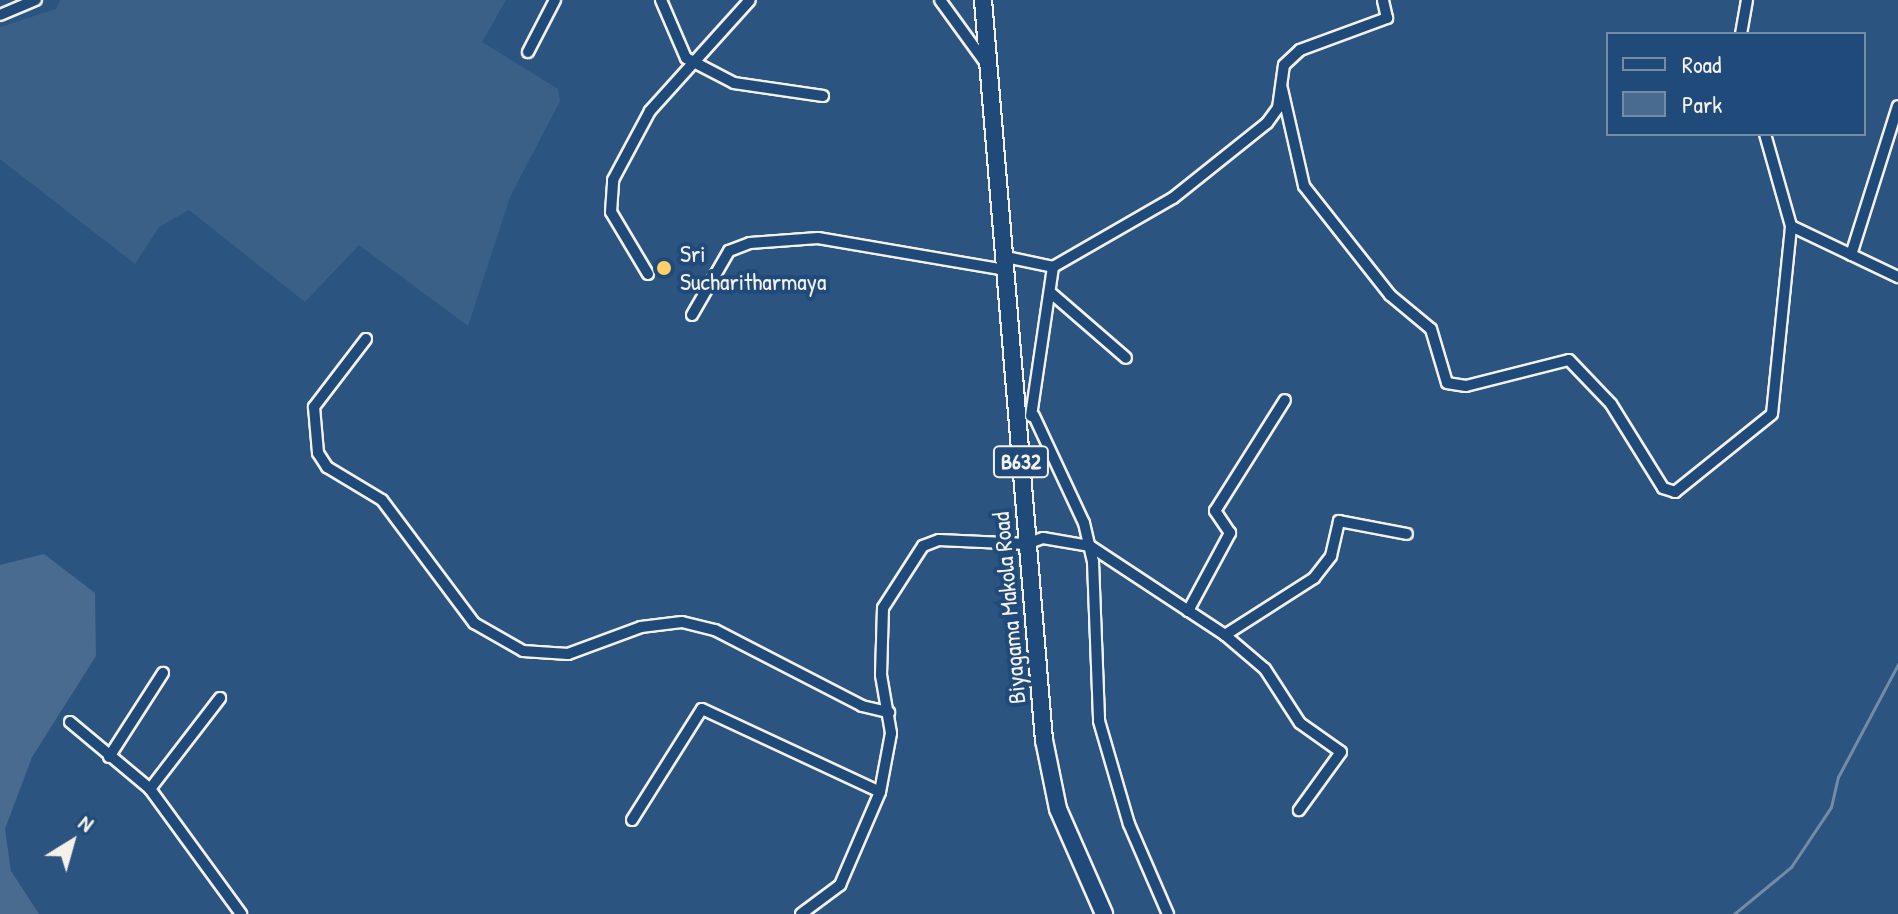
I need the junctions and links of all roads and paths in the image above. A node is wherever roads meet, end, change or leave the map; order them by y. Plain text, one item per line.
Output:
1 (36, 0) edge
2 (555, 0) edge
3 (661, 0) edge
4 (750, 0) edge
5 (940, 0) edge
6 (983, 0) edge
7 (1383, 0) edge
8 (1747, 0) edge
9 (0, 15) edge
10 (1741, 32) edge
11 (528, 52) dead end
12 (698, 61) junction
13 (987, 65) junction
14 (1282, 89) junction
15 (823, 96) dead end
16 (1898, 106) edge
17 (1766, 136) edge
18 (1791, 226) junction
19 (1851, 255) junction
20 (1006, 264) junction
21 (1053, 267) junction
22 (648, 274) dead end
23 (1898, 277) edge
24 (1051, 293) junction
25 (692, 315) dead end
26 (366, 339) dead end
27 (1126, 358) dead end
28 (1285, 400) dead end
29 (1017, 415) junction
30 (1034, 416) junction
31 (1407, 534) dead end
32 (1027, 544) junction
33 (1090, 546) junction
34 (1188, 611) junction
35 (1225, 635) junction
36 (163, 673) dead end
37 (220, 698) dead end
38 (889, 712) junction
39 (70, 722) dead end
40 (109, 757) junction
41 (150, 789) junction
42 (880, 792) junction
43 (1299, 810) dead end
44 (632, 820) dead end
45 (241, 914) edge
46 (801, 914) edge
47 (1104, 914) edge
48 (1168, 914) edge

1 - 9 street
2 - 11 street
3 - 12 street
4 - 12 street
5 - 13 street
6 - 13 main road, Biyagama Makola Road / B632
7 - 14 street
8 - 10 street
12 - 15 street
12 - 22 street
13 - 20 main road, Biyagama Makola Road / B632
14 - 18 street
14 - 21 street
16 - 19 street
17 - 18 street
18 - 19 street
19 - 23 street
20 - 21 street
20 - 25 street
20 - 29 main road, Biyagama Makola Road / B632
21 - 24 street
24 - 27 street
24 - 30 street
26 - 38 street
28 - 34 street
29 - 30 street
29 - 32 main road, Biyagama Makola Road / B632
30 - 33 street
31 - 35 street
32 - 33 street
32 - 38 street
32 - 47 main road, Biyagama Makola Road / B632
33 - 34 street
33 - 48 street
34 - 35 street
35 - 43 street
36 - 40 street
37 - 41 street
38 - 42 street
39 - 40 street
40 - 41 street
41 - 45 street
42 - 44 street
42 - 46 street

